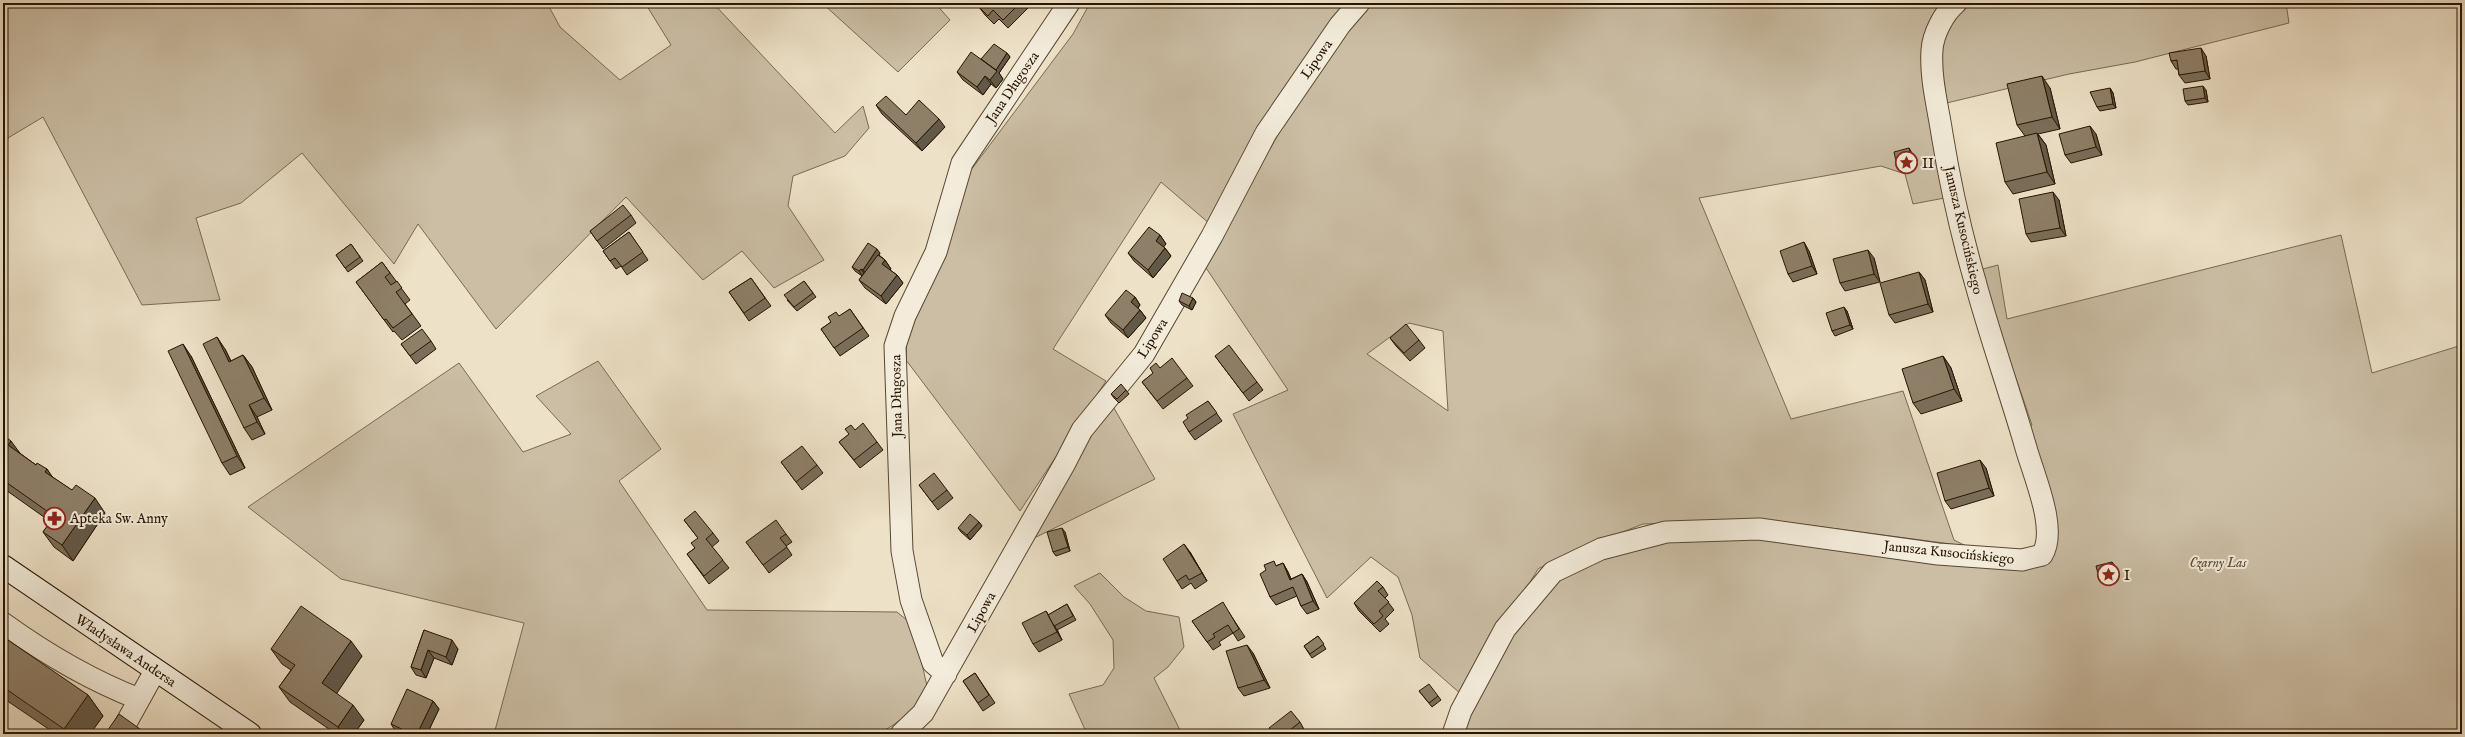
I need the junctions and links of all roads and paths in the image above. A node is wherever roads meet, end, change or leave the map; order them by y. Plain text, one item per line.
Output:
1 (1069, 3) edge
2 (1359, 3) edge
3 (1956, 3) edge
4 (3, 566) edge
5 (3, 623) edge
6 (155, 670) junction
7 (946, 674) junction
8 (139, 699) junction
9 (120, 734) edge
10 (250, 734) edge
11 (901, 734) edge
12 (1453, 734) edge

1 - 7 street, Jana Długosza
2 - 7 street, Lipowa
3 - 12 street, Janusza Kusocińskiego
4 - 6 main road, Władysława Andersa
5 - 8 street
6 - 8 street
6 - 10 main road, Władysława Andersa
7 - 11 street
8 - 9 street

